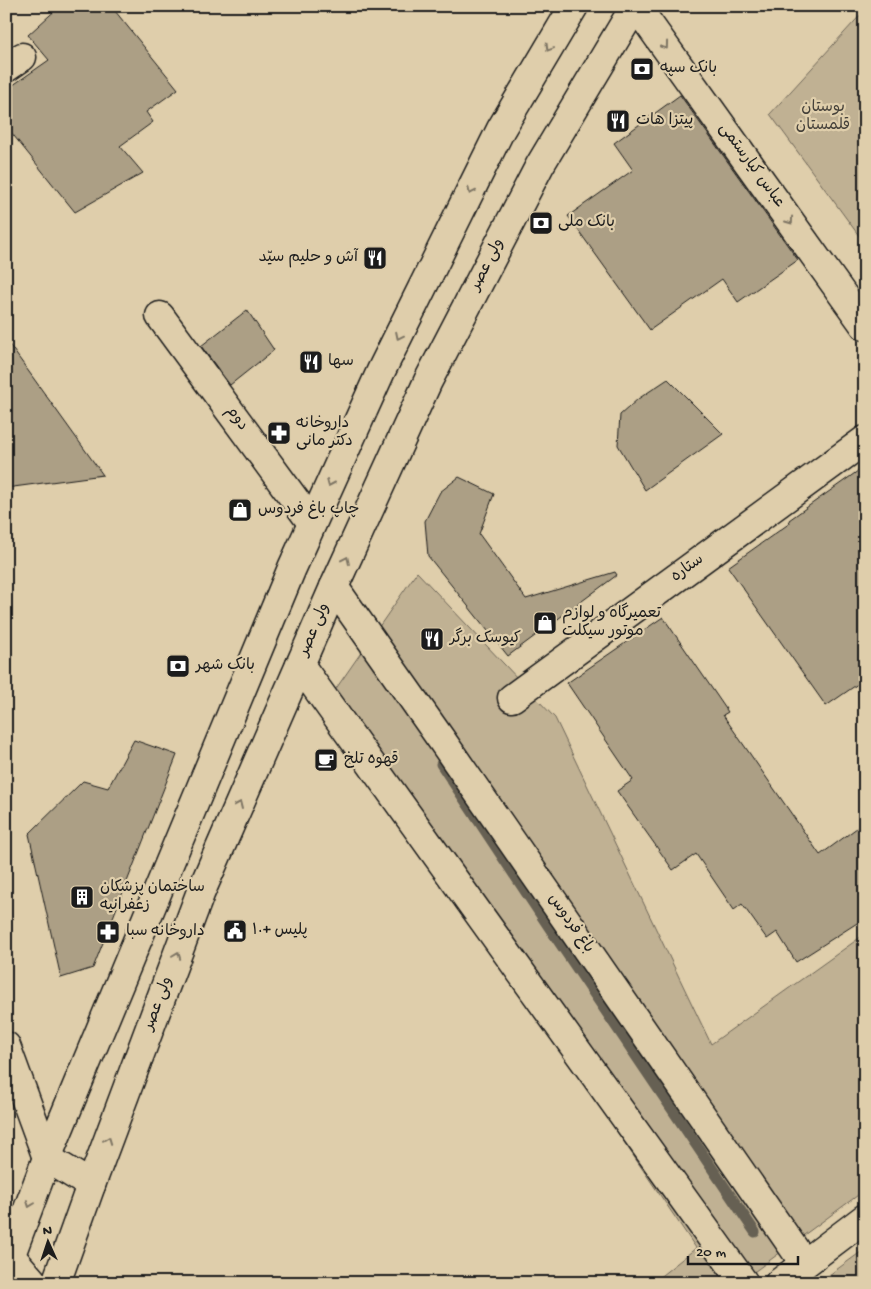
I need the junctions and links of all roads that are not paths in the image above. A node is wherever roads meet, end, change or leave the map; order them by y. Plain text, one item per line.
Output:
1 (574, 6) edge
2 (636, 6) edge
3 (160, 316) dead end
4 (865, 326) edge
5 (865, 440) edge
6 (312, 523) junction
7 (334, 587) junction
8 (300, 665) junction
9 (512, 698) dead end
10 (6, 1046) edge
11 (48, 1158) junction
12 (90, 1185) junction
13 (865, 1218) edge
14 (8, 1262) edge
15 (804, 1263) junction
16 (34, 1283) edge
17 (56, 1283) edge
18 (744, 1283) edge
19 (779, 1283) edge

1 -> 6 main road
2 -> 4 main road, عباس کیارستمی
7 -> 2 main road, ولی عصر
3 - 6 main road, دوم
5 - 9 main road, ستاره
6 - 11 main road
7 - 8 main road, ولی عصر
7 - 15 main road, باغ فردوس
12 -> 8 main road, ولی عصر
8 - 18 main road
10 - 11 main road
11 - 12 main road
11 -> 14 main road
12 - 17 main road, ولی عصر
13 - 15 main road
14 - 16 main road
15 - 19 main road

